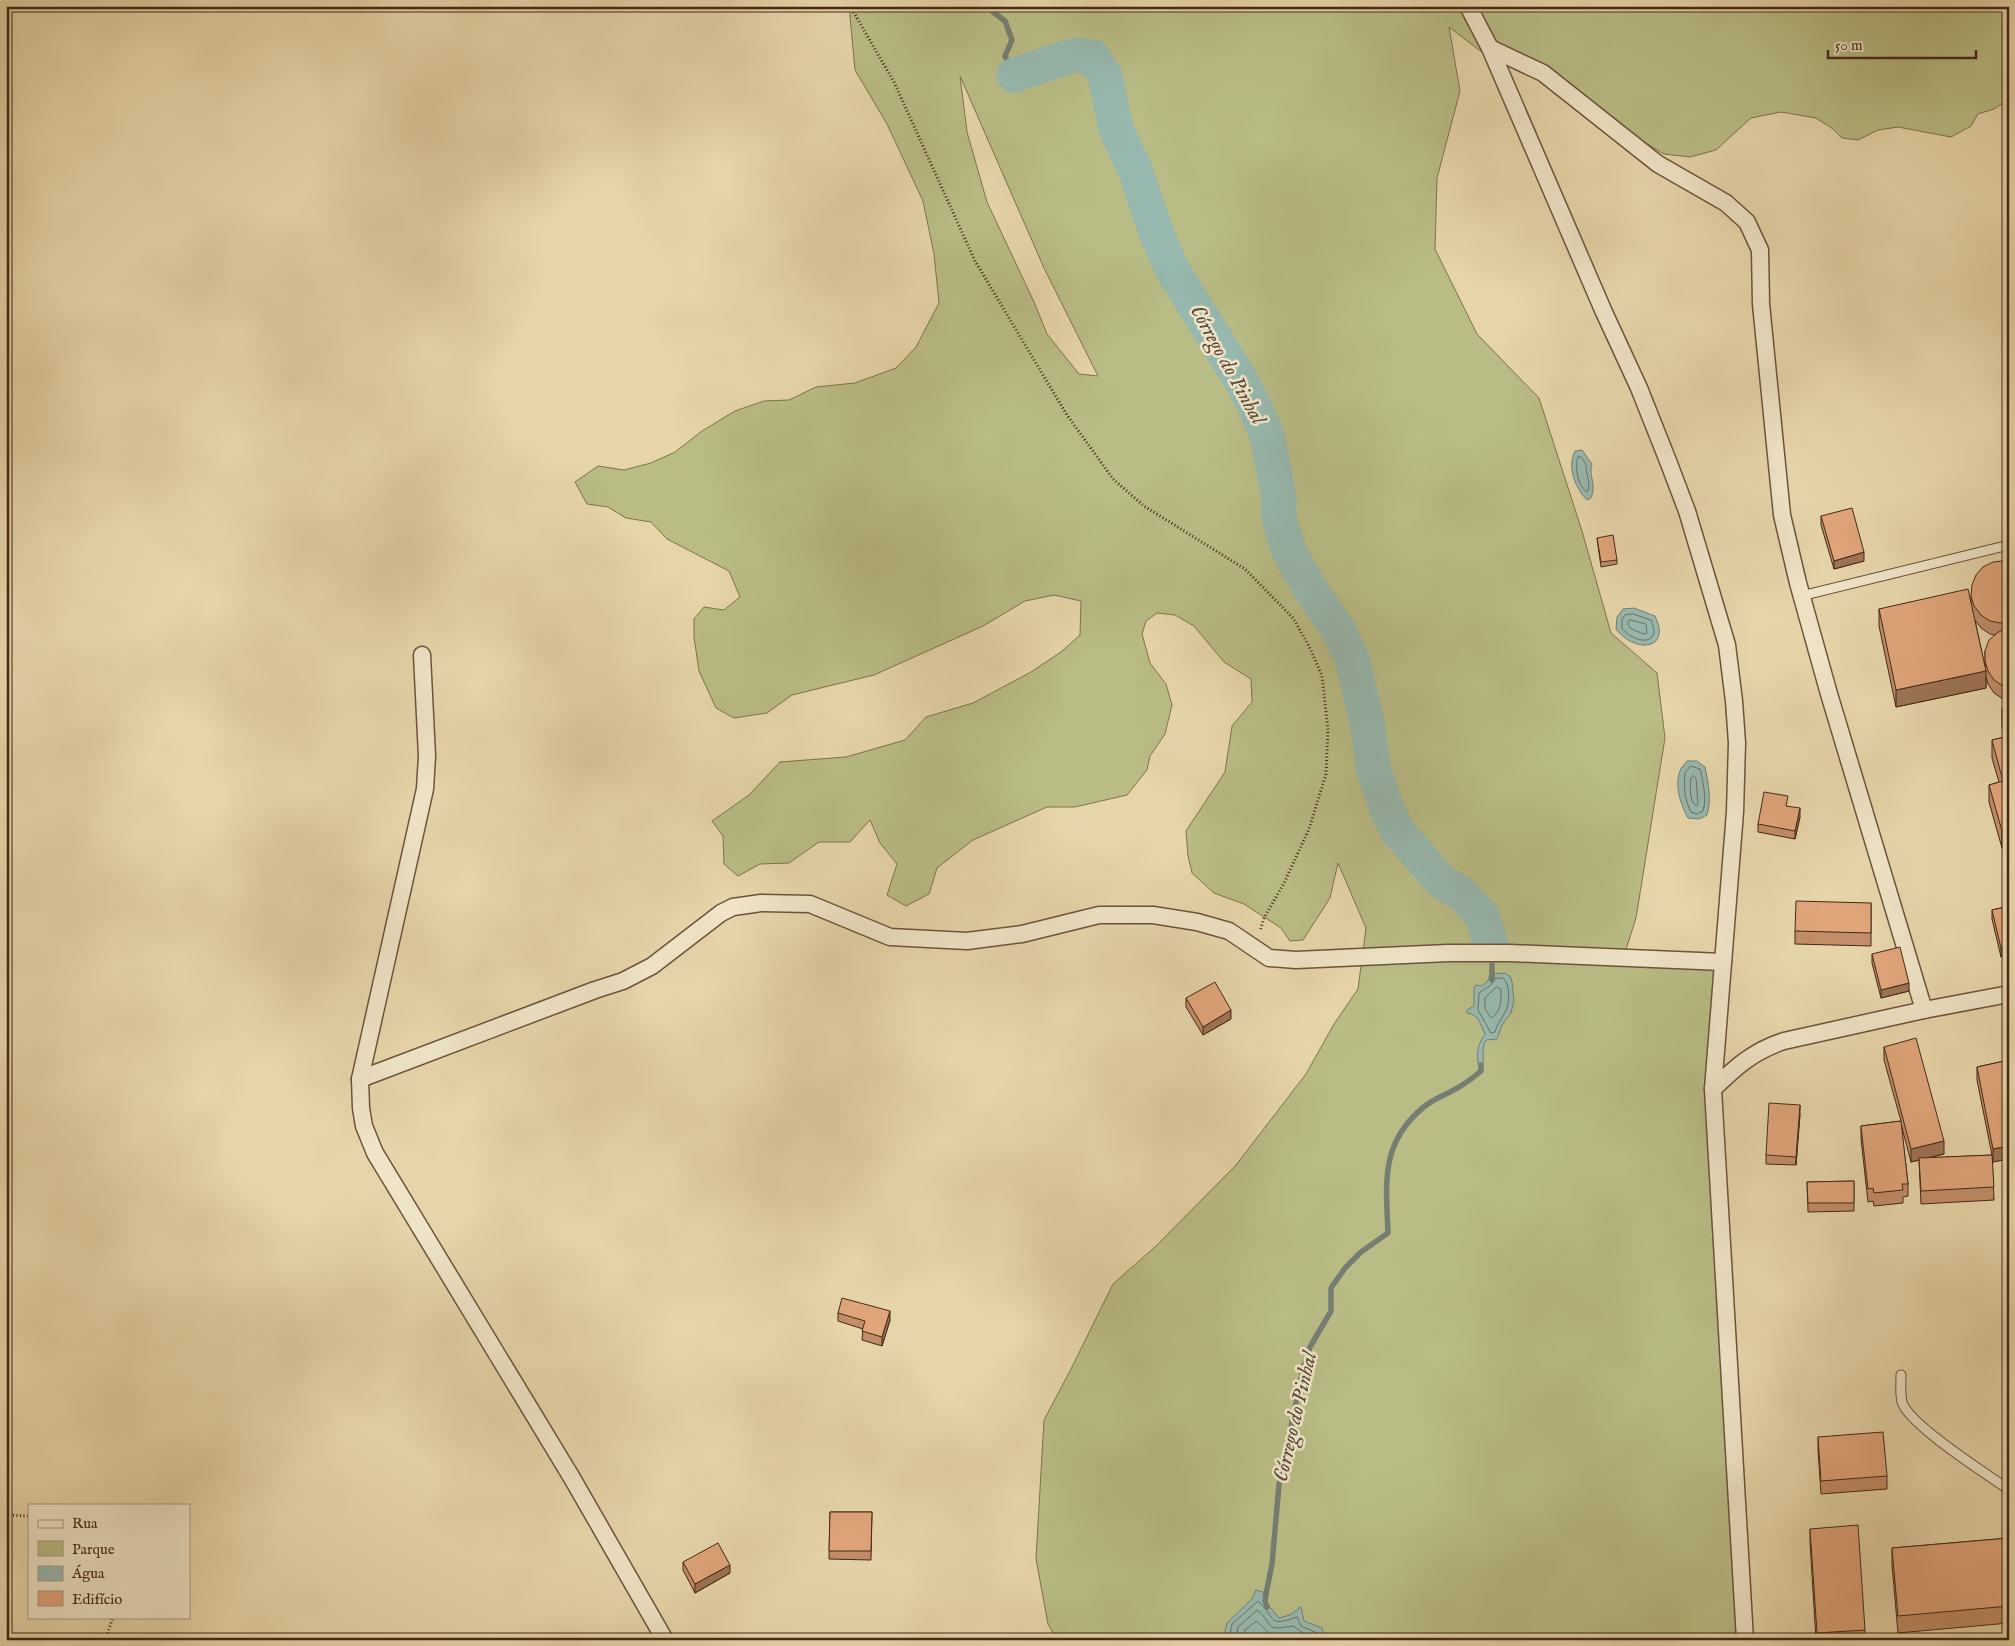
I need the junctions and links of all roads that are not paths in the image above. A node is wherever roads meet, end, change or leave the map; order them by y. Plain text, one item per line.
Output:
1 (1468, 6) edge
2 (1490, 48) junction
3 (2009, 545) edge
4 (1801, 596) junction
5 (422, 655) dead end
6 (1723, 962) junction
7 (2009, 994) edge
8 (1924, 1010) junction
9 (360, 1080) junction
10 (1713, 1089) junction
11 (1901, 1375) dead end
12 (2009, 1490) edge
13 (665, 1640) edge
14 (1745, 1640) edge

1 - 2 street
2 - 4 street
2 - 6 street
3 - 4 lane
4 - 8 street
5 - 9 street
6 - 9 street
6 - 10 street
7 - 8 street
8 - 10 street
9 - 13 street
10 - 14 street
11 - 12 lane

